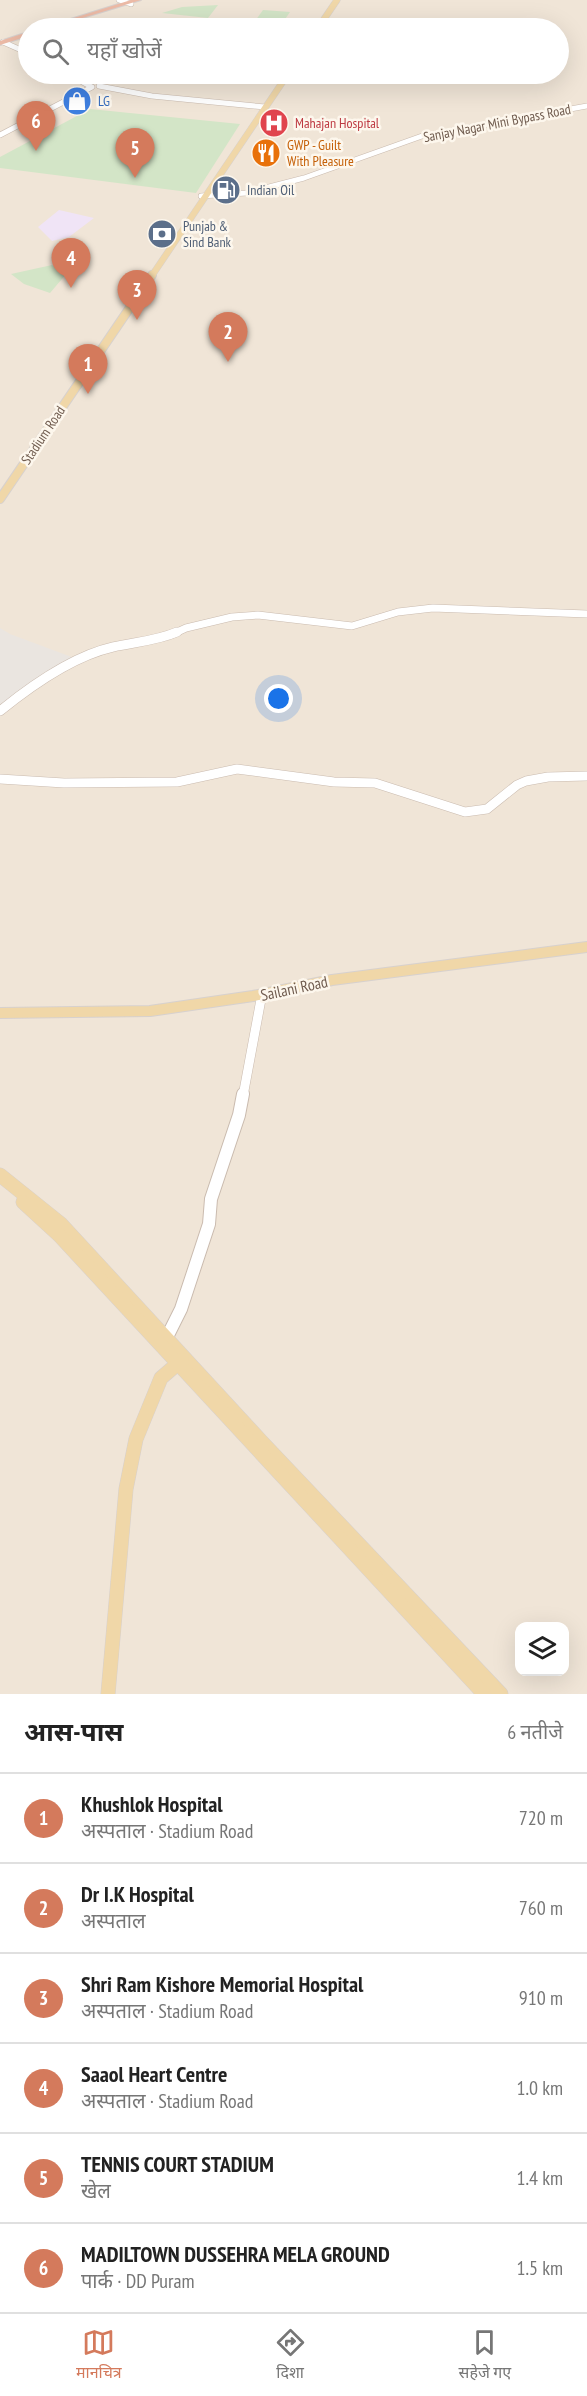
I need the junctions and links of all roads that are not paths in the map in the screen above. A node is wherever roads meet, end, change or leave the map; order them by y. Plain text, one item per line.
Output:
1 (119, 0) edge
2 (146, 0) edge
3 (335, 0) edge
4 (132, 2) edge
5 (78, 18) edge
6 (86, 18) edge
7 (323, 18) edge
8 (277, 84) edge
9 (280, 84) edge
10 (94, 85) joint
11 (587, 106) edge
12 (263, 107) junction
13 (0, 135) edge
14 (206, 194) junction
15 (0, 491) edge
16 (0, 499) edge
17 (587, 614) edge
18 (0, 711) edge
19 (587, 776) edge
20 (0, 779) edge
21 (587, 947) edge
22 (262, 994) junction
23 (0, 1013) edge
24 (0, 1175) edge
25 (0, 1184) edge
26 (167, 1337) junction
27 (181, 1361) junction
28 (108, 1694) edge
29 (484, 1694) edge
30 (501, 1694) edge

1 - 4 street
2 - 4 highway
3 - 7 main road
4 - 5 highway
4 - 6 highway
8 - 12 main road, Stadium Road
9 - 12 main road, Stadium Road
10 - 12 street
10 - 13 street
11 - 14 street, Sanjay Nagar Mini Bypass Road
12 - 14 main road, Stadium Road
14 - 15 main road, Stadium Road
14 - 16 main road, Stadium Road
17 - 18 street
19 - 20 street
21 - 22 main road, Sailani Road
22 - 23 main road, Sailani Road
22 - 26 street
24 - 26 main road
25 - 27 main road
26 - 27 main road
27 - 28 main road
27 - 29 main road
27 - 30 main road

